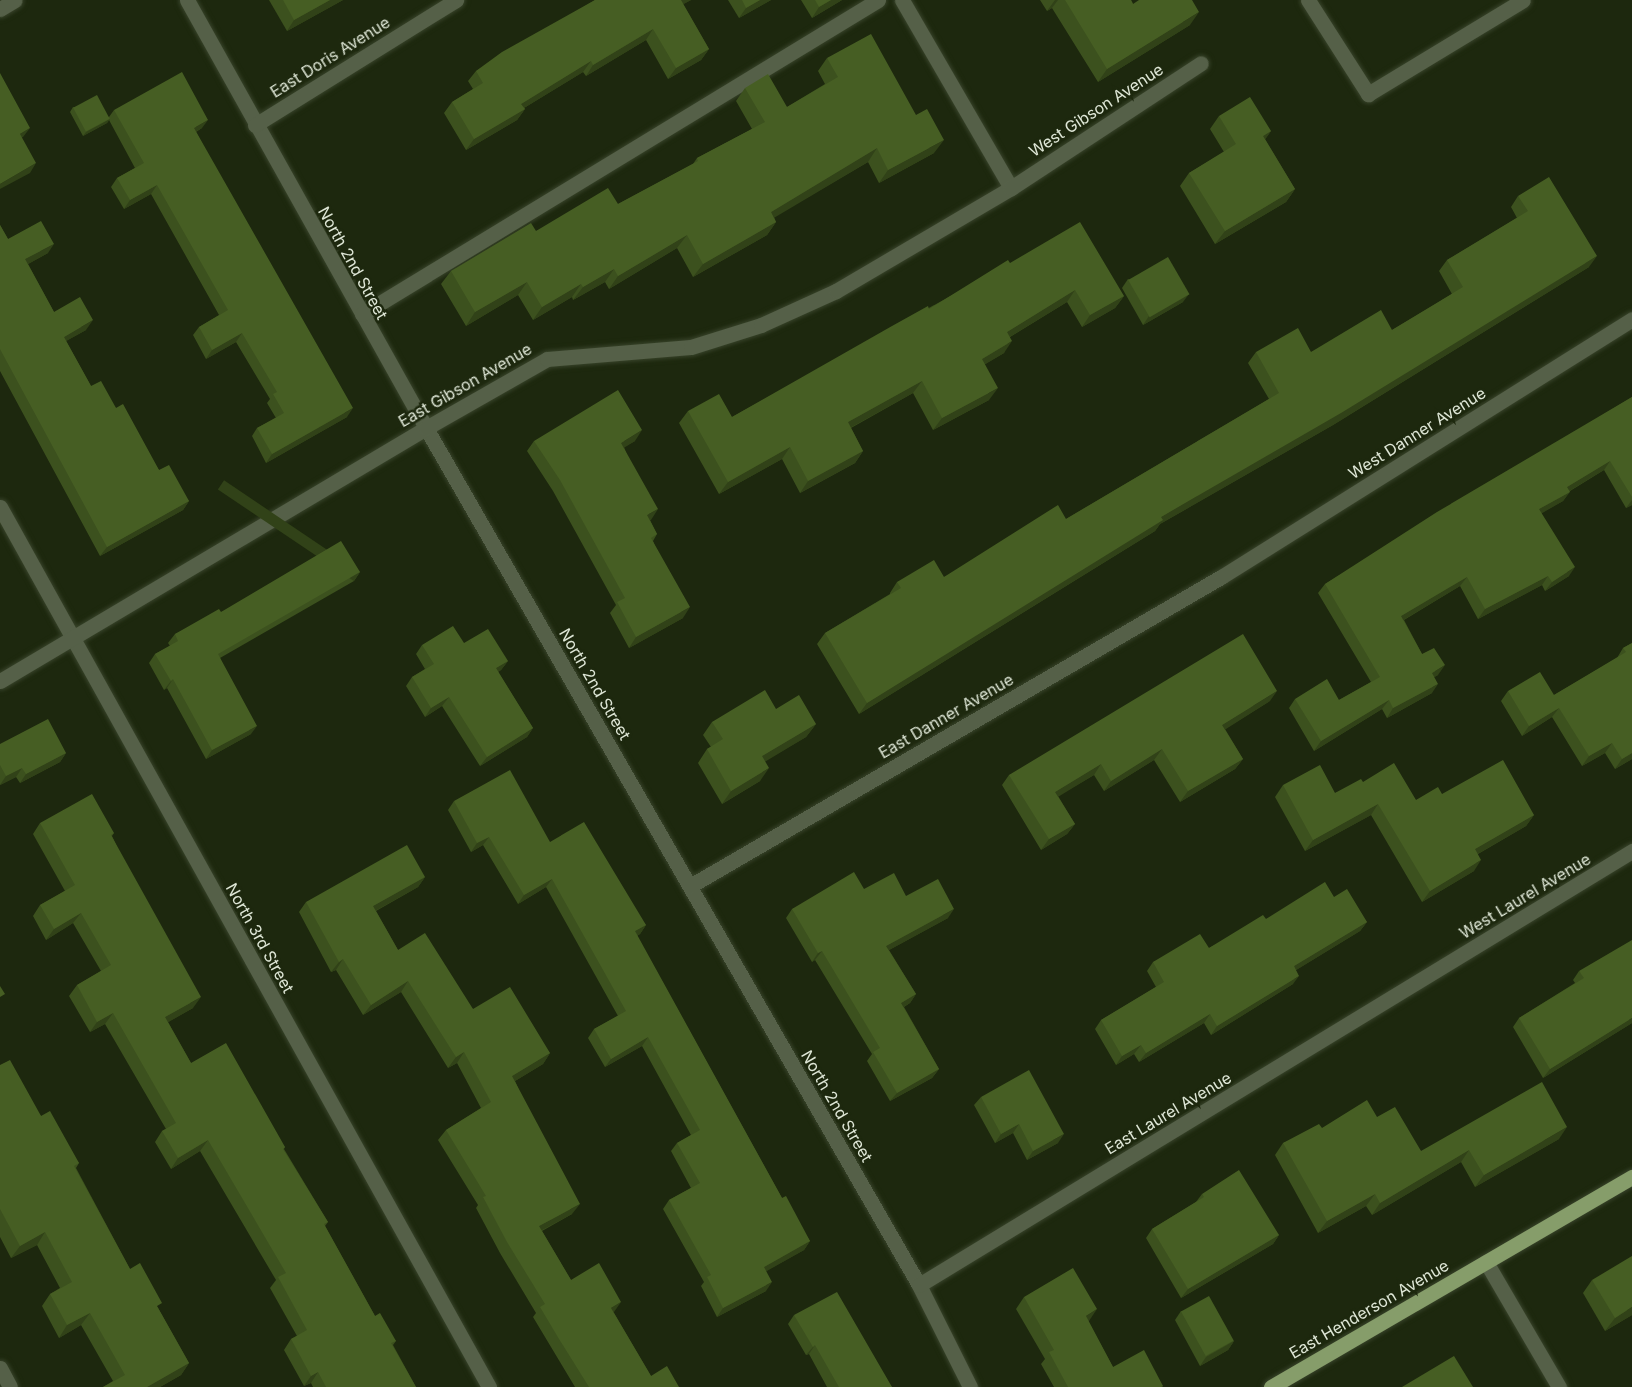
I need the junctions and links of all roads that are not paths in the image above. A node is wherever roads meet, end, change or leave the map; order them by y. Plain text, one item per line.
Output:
1 (15, 0) edge
2 (187, 0) edge
3 (456, 0) edge
4 (878, 0) edge
5 (902, 0) edge
6 (1308, 0) edge
7 (1523, 0) edge
8 (0, 9) edge
9 (1201, 63) dead end
10 (255, 125) junction
11 (1011, 188) junction
12 (362, 314) junction
13 (1632, 319) edge
14 (426, 428) junction
15 (0, 507) edge
16 (1221, 577) joint
17 (74, 640) junction
18 (0, 681) edge
19 (1632, 852) edge
20 (690, 886) junction
21 (1436, 970) joint
22 (1632, 1177) edge
23 (1486, 1262) junction
24 (919, 1285) junction
25 (0, 1368) edge
26 (10, 1387) edge
27 (489, 1387) edge
28 (970, 1387) edge
29 (1271, 1387) edge
30 (1559, 1387) edge

1 - 8 street
2 - 10 street, North 2nd Street
3 - 10 street, East Doris Avenue
4 - 12 street
5 - 11 street
6 - 7 street
9 - 11 street, West Gibson Avenue
10 - 12 street, North 2nd Street
11 - 14 street, East Gibson Avenue
12 - 14 street, North 2nd Street
13 - 16 street, West Danner Avenue
14 - 17 street, East Gibson Avenue
14 - 20 street, North 2nd Street
15 - 17 street, North 3rd Street
16 - 20 street, East Danner Avenue
17 - 18 street, East Gibson Avenue
17 - 27 street, North 3rd Street
19 - 21 street, West Laurel Avenue
20 - 24 street, North 2nd Street
21 - 24 street, East Laurel Avenue
22 - 23 main road, East Henderson Avenue
23 - 29 main road, East Henderson Avenue
23 - 30 street
24 - 28 street, North 2nd Street
25 - 26 street

